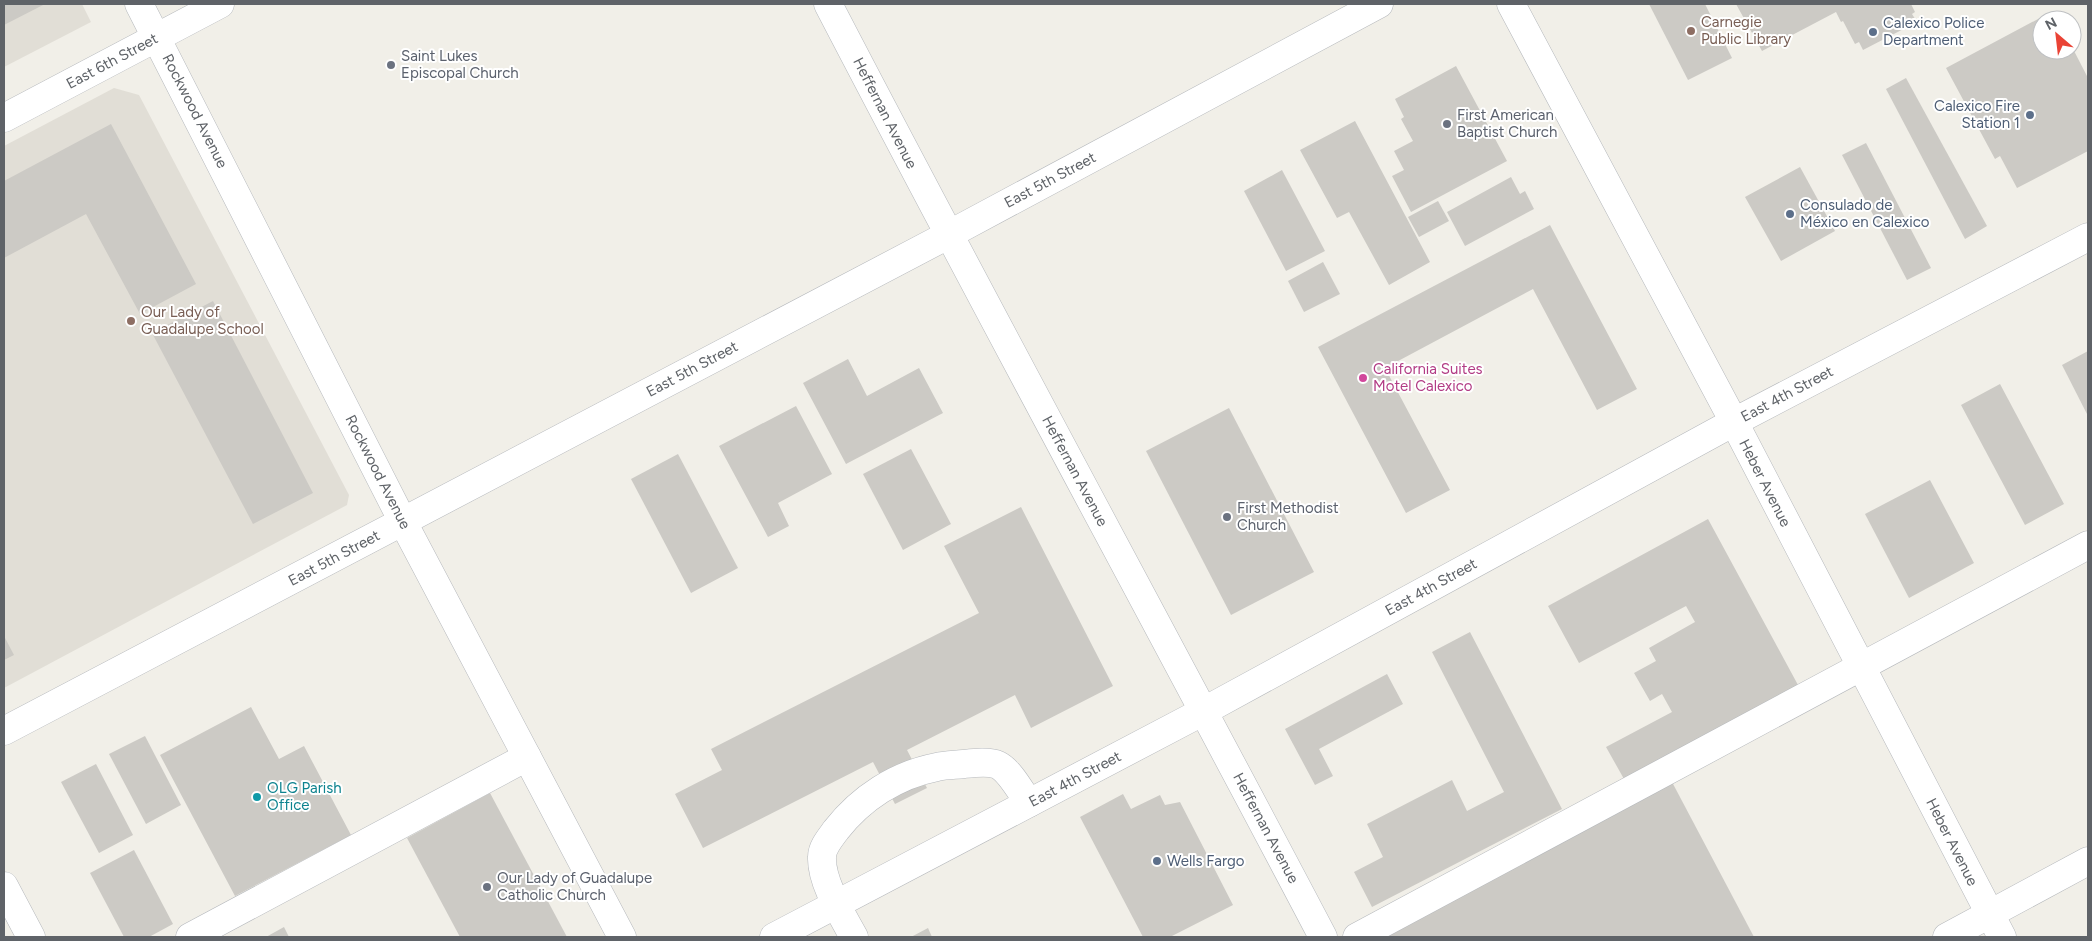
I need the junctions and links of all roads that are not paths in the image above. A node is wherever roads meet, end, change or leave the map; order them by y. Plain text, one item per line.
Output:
1 (139, 4) edge
2 (220, 4) edge
3 (828, 4) edge
4 (1379, 4) edge
5 (1511, 4) edge
6 (157, 37) junction
7 (4, 118) edge
8 (948, 235) junction
9 (2088, 237) edge
10 (1734, 422) junction
11 (403, 522) junction
12 (2088, 545) edge
13 (1862, 668) junction
14 (1204, 711) junction
15 (4, 732) edge
16 (527, 757) junction
17 (1029, 804) junction
18 (2088, 861) edge
19 (4, 886) edge
20 (836, 905) junction
21 (1995, 926) edge
22 (31, 937) edge
23 (190, 937) edge
24 (622, 937) edge
25 (774, 937) edge
26 (854, 937) edge
27 (1323, 937) edge
28 (1357, 937) edge
29 (1946, 937) edge

1 - 6 street, Rockwood Avenue
2 - 6 street, East 6th Street
3 - 8 street, Heffernan Avenue
4 - 8 street, East 5th Street
5 - 10 street, Heber Avenue
6 - 7 street, East 6th Street
6 - 11 street, Rockwood Avenue
8 - 11 street, East 5th Street
8 - 14 street, Heffernan Avenue
9 - 10 street, East 4th Street
10 - 13 street, Heber Avenue
10 - 14 street, East 4th Street
11 - 15 street, East 5th Street
11 - 16 street, Rockwood Avenue
12 - 13 street
13 - 21 street, Heber Avenue
13 - 28 street
14 - 17 street, East 4th Street
14 - 27 street, Heffernan Avenue
16 - 23 street
16 - 24 street, Rockwood Avenue
17 - 20 street, East 4th Street
17 - 20 street
18 - 21 street
19 - 22 street
20 - 25 street, East 4th Street
20 - 26 street
21 - 29 street

